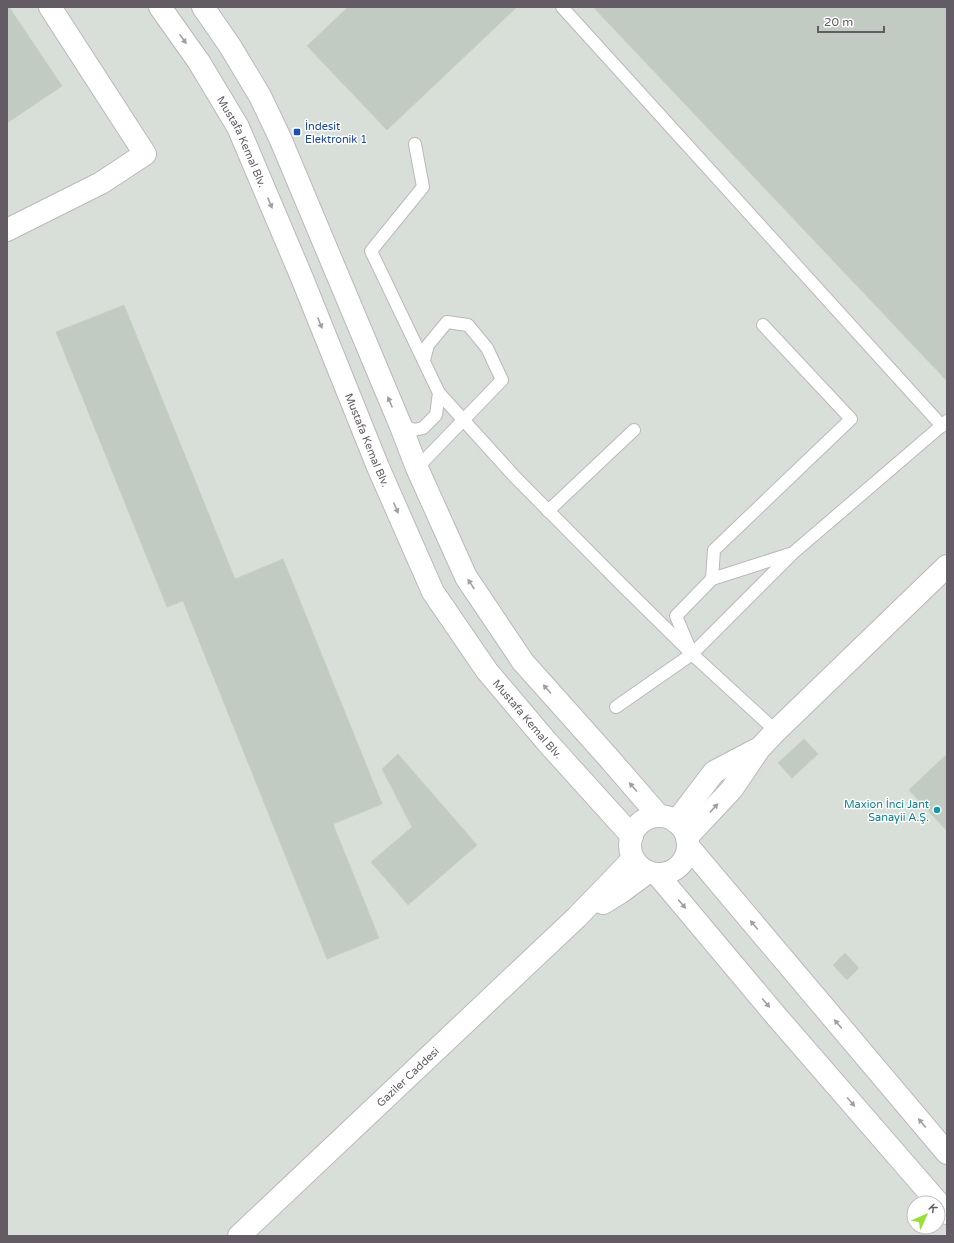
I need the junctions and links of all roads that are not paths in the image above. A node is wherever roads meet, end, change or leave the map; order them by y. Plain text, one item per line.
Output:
1 (50, 7) edge
2 (160, 7) edge
3 (203, 7) edge
4 (562, 7) edge
5 (415, 144) dead end
6 (7, 230) edge
7 (763, 325) dead end
8 (424, 360) junction
9 (439, 393) junction
10 (464, 420) junction
11 (400, 424) junction
12 (944, 424) edge
13 (634, 430) dead end
14 (417, 468) junction
15 (548, 511) junction
16 (793, 552) junction
17 (947, 566) edge
18 (712, 579) junction
19 (692, 654) junction
20 (616, 707) dead end
21 (776, 731) junction
22 (677, 830) junction
23 (632, 836) junction
24 (646, 868) junction
25 (947, 1153) edge
26 (947, 1213) edge
27 (239, 1236) edge

1 - 6 street
2 -> 23 street, Mustafa Kemal Blv.
11 -> 3 street
4 - 12 lane
5 - 8 lane
7 - 18 lane
8 - 9 lane
8 - 10 lane
9 - 10 lane
9 - 11 lane
10 - 14 lane
10 - 15 lane
11 - 14 street
12 - 16 lane
13 - 15 lane
22 -> 14 street
15 - 19 lane
16 - 18 lane
16 - 19 lane
17 - 21 street
18 - 19 lane
19 - 20 lane
19 - 21 lane
21 - 22 street
22 - 23 street
22 - 24 street
25 -> 22 street
23 - 24 street
24 -> 26 street
24 - 27 street, Gaziler Caddesi

